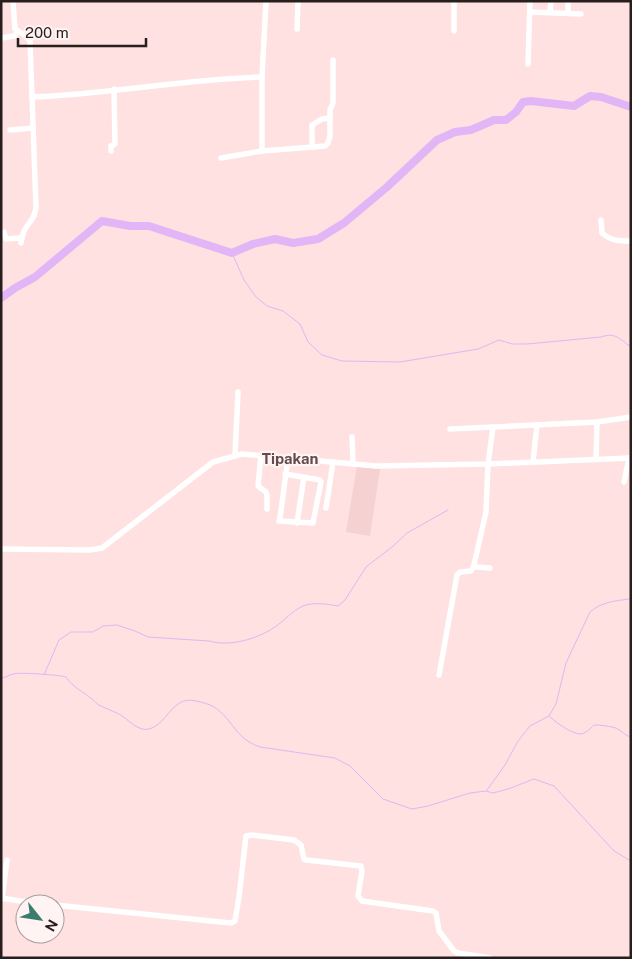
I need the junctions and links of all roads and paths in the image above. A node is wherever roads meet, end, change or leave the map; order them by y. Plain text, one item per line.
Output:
1 (13, 1) edge
2 (266, 1) edge
3 (298, 1) edge
4 (454, 1) edge
5 (530, 1) edge
6 (551, 1) edge
7 (568, 1) edge
8 (530, 12) junction
9 (550, 12) junction
10 (568, 13) junction
11 (580, 14) dead end
12 (297, 29) dead end
13 (454, 31) dead end
14 (18, 32) junction
15 (1, 38) edge
16 (333, 60) dead end
17 (528, 64) dead end
18 (262, 77) junction
19 (114, 89) junction
20 (32, 96) junction
21 (330, 118) junction
22 (33, 128) junction
23 (10, 130) dead end
24 (312, 147) junction
25 (111, 150) dead end
26 (262, 151) junction
27 (221, 158) dead end
28 (601, 220) dead end
29 (4, 232) dead end
30 (631, 241) edge
31 (238, 392) dead end
32 (631, 417) edge
33 (598, 422) junction
34 (536, 425) junction
35 (493, 427) junction
36 (450, 429) dead end
37 (352, 437) dead end
38 (235, 455) junction
39 (260, 455) junction
40 (288, 458) junction
41 (630, 458) edge
42 (596, 459) junction
43 (333, 462) junction
44 (533, 462) junction
45 (353, 464) junction
46 (488, 464) junction
47 (285, 474) junction
48 (304, 477) junction
49 (624, 482) dead end
50 (326, 508) dead end
51 (267, 509) dead end
52 (297, 523) junction
53 (1, 549) edge
54 (474, 565) junction
55 (490, 568) dead end
56 (439, 676) dead end
57 (8, 860) dead end
58 (2, 898) edge
59 (15, 900) edge
60 (65, 907) edge
61 (490, 958) edge

1 - 14 street
2 - 18 street
3 - 12 street
4 - 13 street
5 - 8 street
6 - 9 street
7 - 10 street
8 - 9 street
8 - 17 street
9 - 10 street
10 - 11 street
14 - 15 street
14 - 20 street
16 - 21 street
18 - 19 street
18 - 26 street
19 - 20 street
19 - 25 street
20 - 22 street
21 - 24 street
21 - 24 street
22 - 23 street
22 - 29 street
24 - 26 street
26 - 27 street
28 - 30 street
31 - 38 street
32 - 33 street
33 - 34 street
33 - 42 street
34 - 35 street
34 - 44 street
35 - 36 street
35 - 46 street
37 - 45 street
38 - 39 street
38 - 53 street
39 - 40 street
39 - 51 street
40 - 43 street
40 - 47 street
41 - 42 street
41 - 49 street
42 - 44 street
43 - 45 street
43 - 50 street
44 - 46 street
45 - 46 street
46 - 54 street
47 - 48 street
47 - 52 street
48 - 52 street
48 - 52 street
54 - 55 street
54 - 56 street
57 - 58 street
58 - 59 street
60 - 61 street

